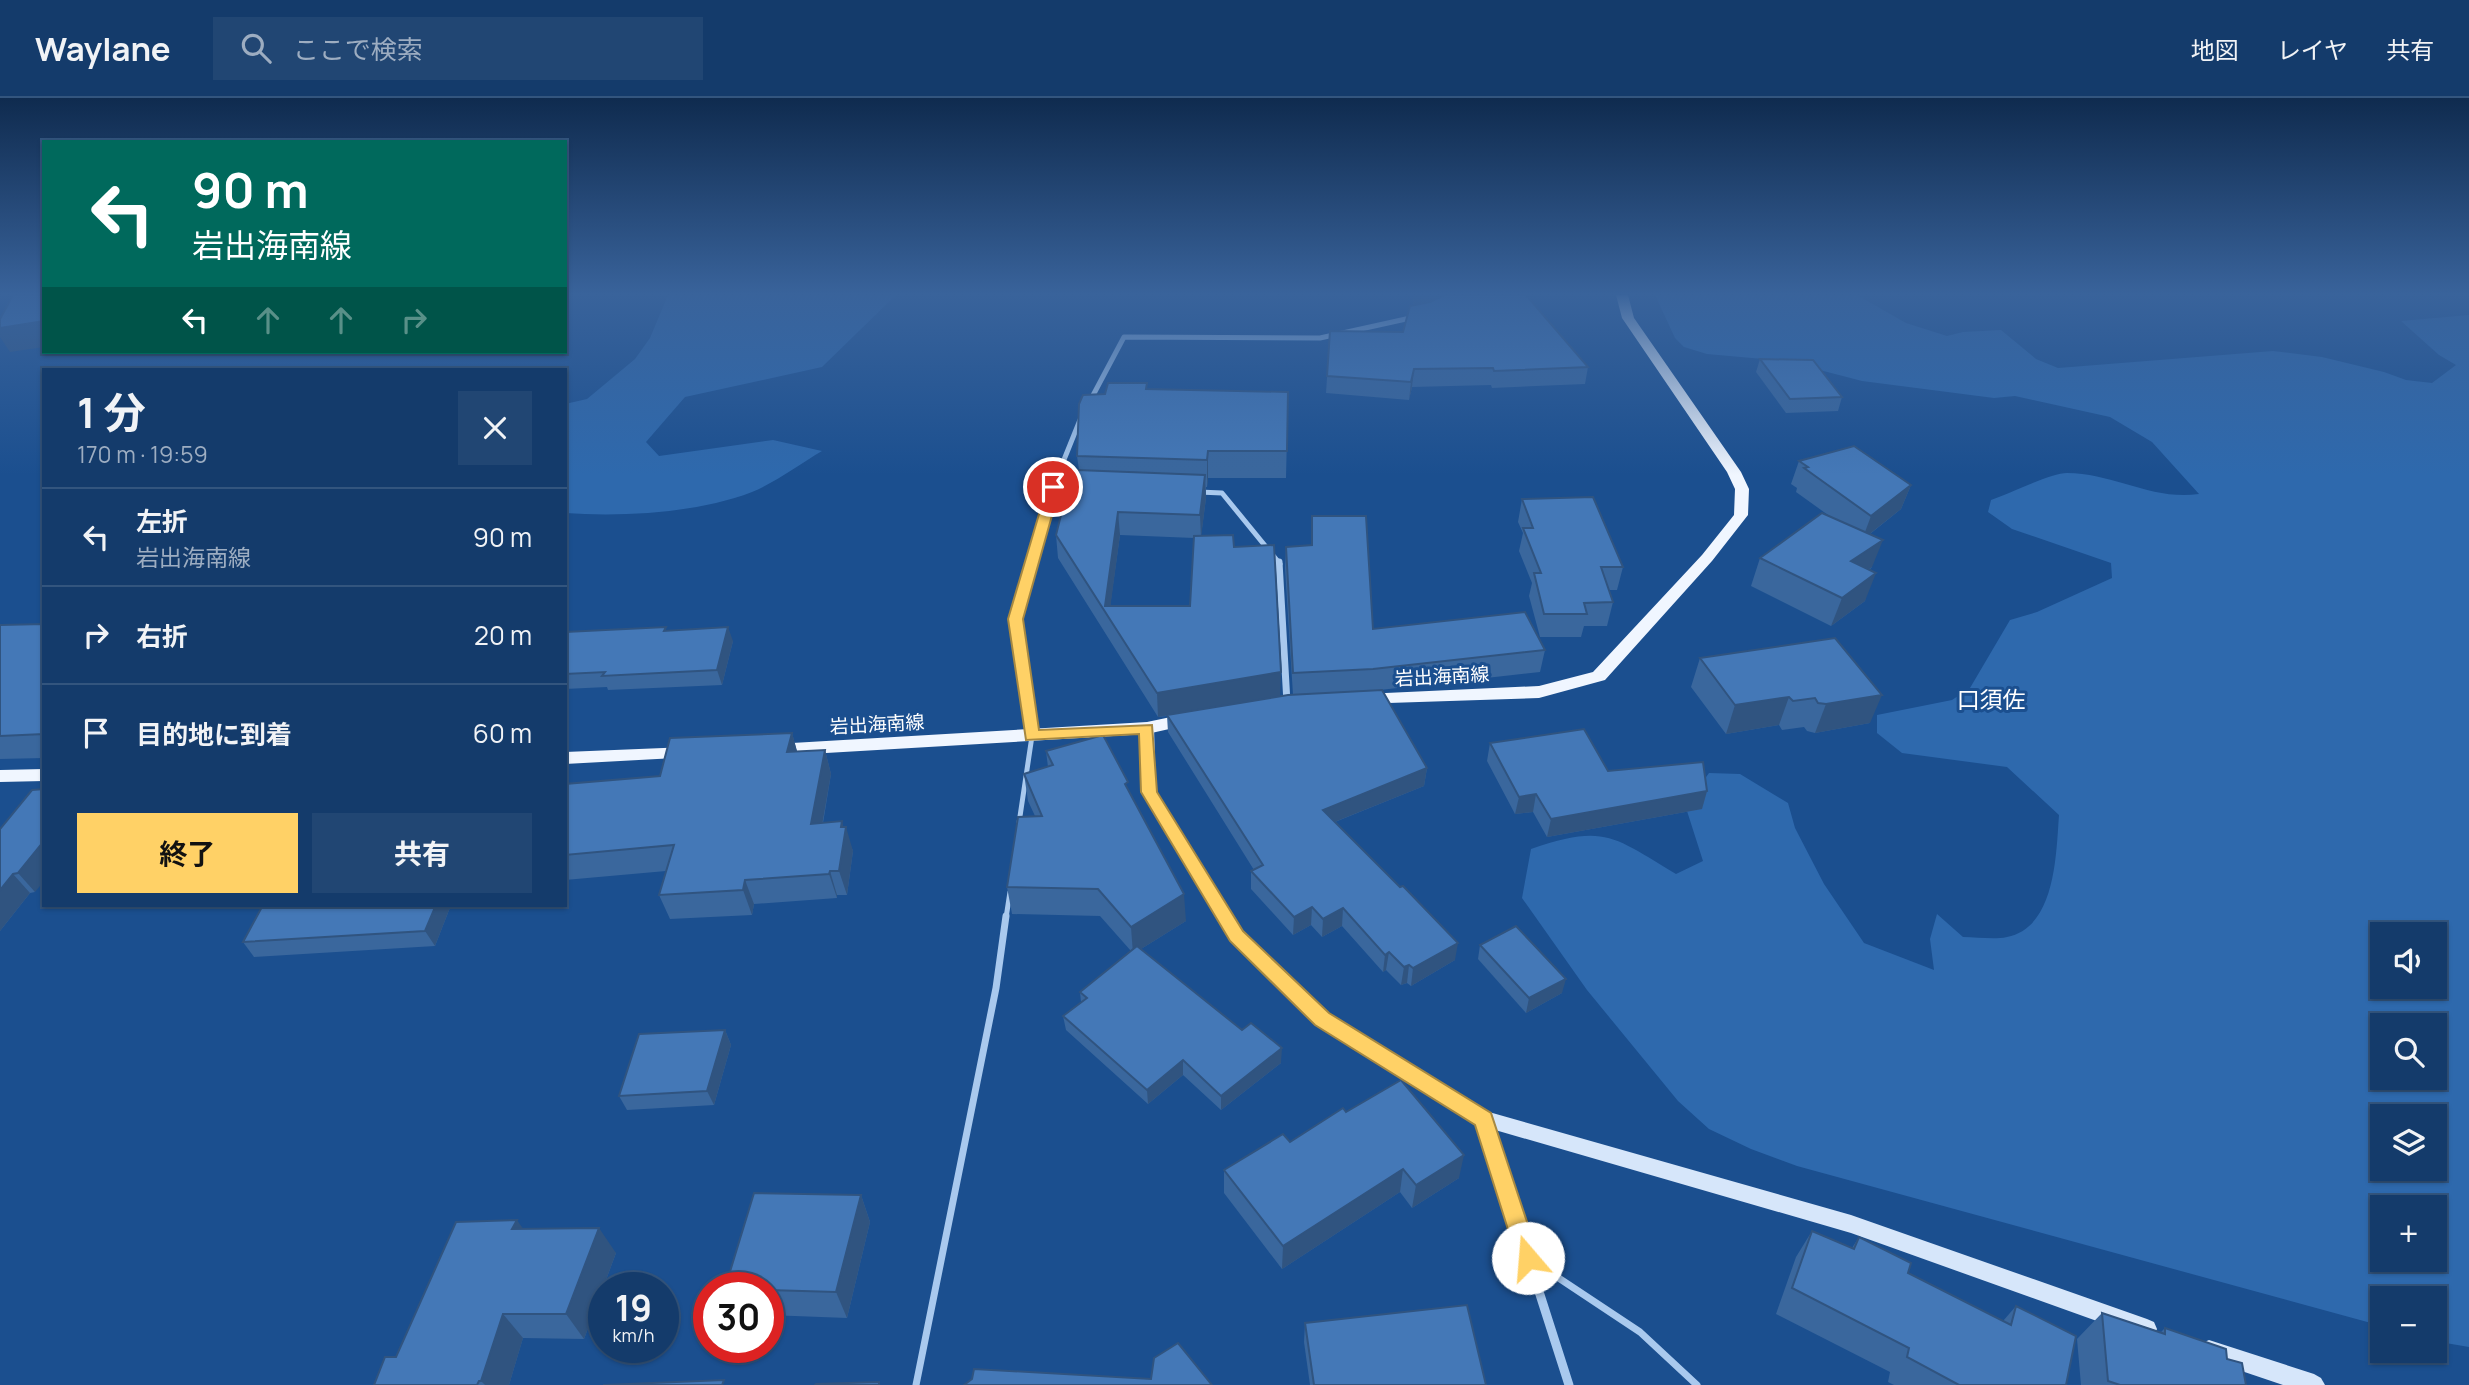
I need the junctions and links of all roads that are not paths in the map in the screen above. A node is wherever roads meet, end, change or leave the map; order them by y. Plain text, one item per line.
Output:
1 (1114, 355) edge
2 (1654, 355) edge
3 (1053, 487) junction
4 (1092, 488) edge
5 (1196, 492) edge
6 (1353, 701) edge
7 (1288, 704) edge
8 (1200, 718) edge
9 (1147, 728) junction
10 (1031, 736) junction
11 (758, 751) edge
12 (703, 753) edge
13 (567, 758) edge
14 (42, 775) edge
15 (0, 776) edge
16 (1018, 829) edge
17 (1011, 882) edge
18 (1484, 1119) junction
19 (1528, 1258) junction
20 (2164, 1334) edge
21 (2190, 1344) edge
22 (916, 1385) edge
23 (1569, 1385) edge
24 (1697, 1385) edge
25 (2314, 1385) edge

1 - 3 street
2 - 6 main road, 岩出海南線
3 - 4 street
3 - 10 lane
5 - 7 street
8 - 9 main road, 岩出海南線
9 - 10 main road, 岩出海南線
9 - 18 street
10 - 11 main road, 岩出海南線
10 - 16 lane
12 - 13 main road
14 - 15 main road
17 - 22 lane
18 - 19 street
18 - 20 street
19 - 23 street
19 - 24 lane
21 - 25 street

